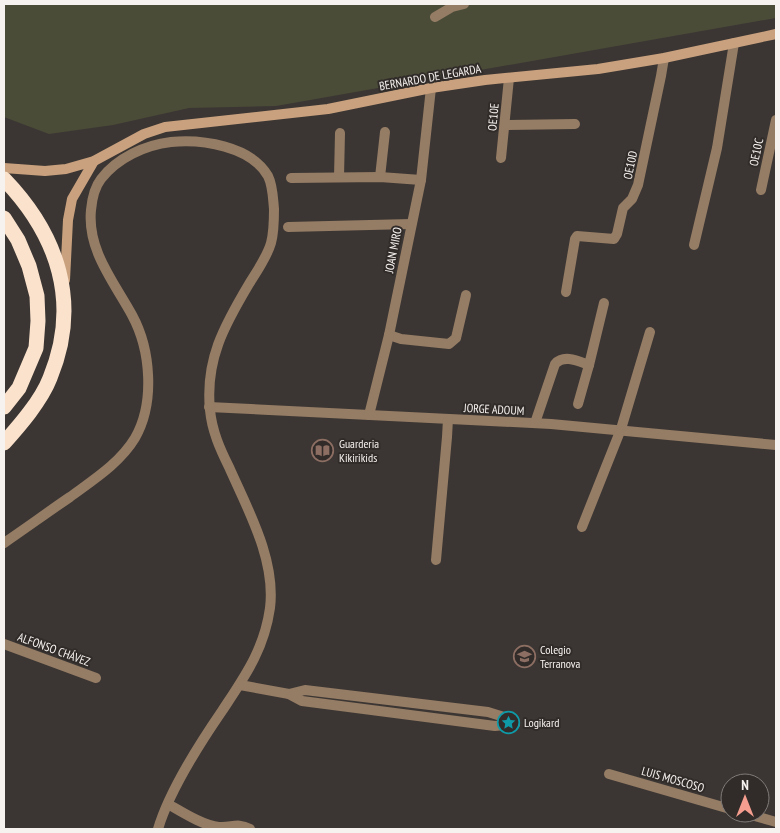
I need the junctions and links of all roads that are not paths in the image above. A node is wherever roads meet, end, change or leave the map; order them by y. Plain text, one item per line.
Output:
1 (464, 4) edge
2 (435, 17) dead end
3 (776, 34) edge
4 (734, 43) junction
5 (664, 58) junction
6 (509, 78) junction
7 (431, 88) junction
8 (776, 120) edge
9 (575, 124) dead end
10 (505, 125) junction
11 (385, 132) dead end
12 (340, 133) dead end
13 (116, 149) junction
14 (501, 158) dead end
15 (123, 159) junction
16 (94, 161) junction
17 (4, 168) edge
18 (291, 178) dead end
19 (340, 178) junction
20 (380, 178) junction
21 (4, 179) edge
22 (421, 180) junction
23 (761, 190) dead end
24 (4, 218) edge
25 (411, 224) junction
26 (288, 227) dead end
27 (694, 245) dead end
28 (64, 291) junction
29 (566, 292) dead end
30 (466, 295) dead end
31 (604, 303) dead end
32 (650, 332) dead end
33 (389, 335) junction
34 (589, 364) junction
35 (578, 404) dead end
36 (4, 407) edge
37 (209, 407) junction
38 (369, 415) junction
39 (448, 419) junction
40 (535, 423) junction
41 (621, 429) junction
42 (4, 443) edge
43 (776, 445) edge
44 (582, 527) dead end
45 (4, 543) edge
46 (436, 560) dead end
47 (4, 644) edge
48 (96, 678) dead end
49 (240, 684) junction
50 (289, 694) junction
51 (393, 701) junction
52 (392, 713) junction
53 (609, 774) dead end
54 (168, 804) junction
55 (720, 806) edge
56 (158, 829) edge
57 (250, 829) edge

1 - 2 street
3 - 4 street, BERNARDO DE LEGARDA
4 - 5 street, BERNARDO DE LEGARDA
4 - 27 street
5 - 6 street, BERNARDO DE LEGARDA
5 - 29 street, OE10D
6 - 7 street, BERNARDO DE LEGARDA
6 - 10 street, OE10E
7 - 13 street, BERNARDO DE LEGARDA
7 - 22 street, JOAN MIRO
8 - 23 street, OE10C
9 - 10 street
10 - 14 street, OE10E
11 - 20 street
12 - 19 street
13 - 15 street
13 - 16 street, BERNARDO DE LEGARDA
15 - 37 street
15 - 45 street
16 - 17 street, BERNARDO DE LEGARDA
16 - 28 street
18 - 19 street
19 - 20 street
20 - 22 street
21 - 28 highway
22 - 25 street, JOAN MIRO
24 - 36 highway
25 - 26 street
25 - 33 street, JOAN MIRO
28 - 42 highway
30 - 33 street
31 - 34 street
32 - 41 street
33 - 38 street, JOAN MIRO
34 - 35 street
34 - 40 street
37 - 38 street, JORGE ADOUM
37 - 49 street
38 - 39 street, JORGE ADOUM
39 - 40 street, JORGE ADOUM
39 - 46 street
40 - 41 street, JORGE ADOUM
41 - 43 street, JORGE ADOUM
41 - 44 street
47 - 48 street, ALFONSO CHÁVEZ
49 - 50 street
49 - 54 street
50 - 51 street
50 - 52 street
51 - 52 street
51 - 52 street
53 - 55 street, LUIS MOSCOSO
54 - 56 street
54 - 57 street

